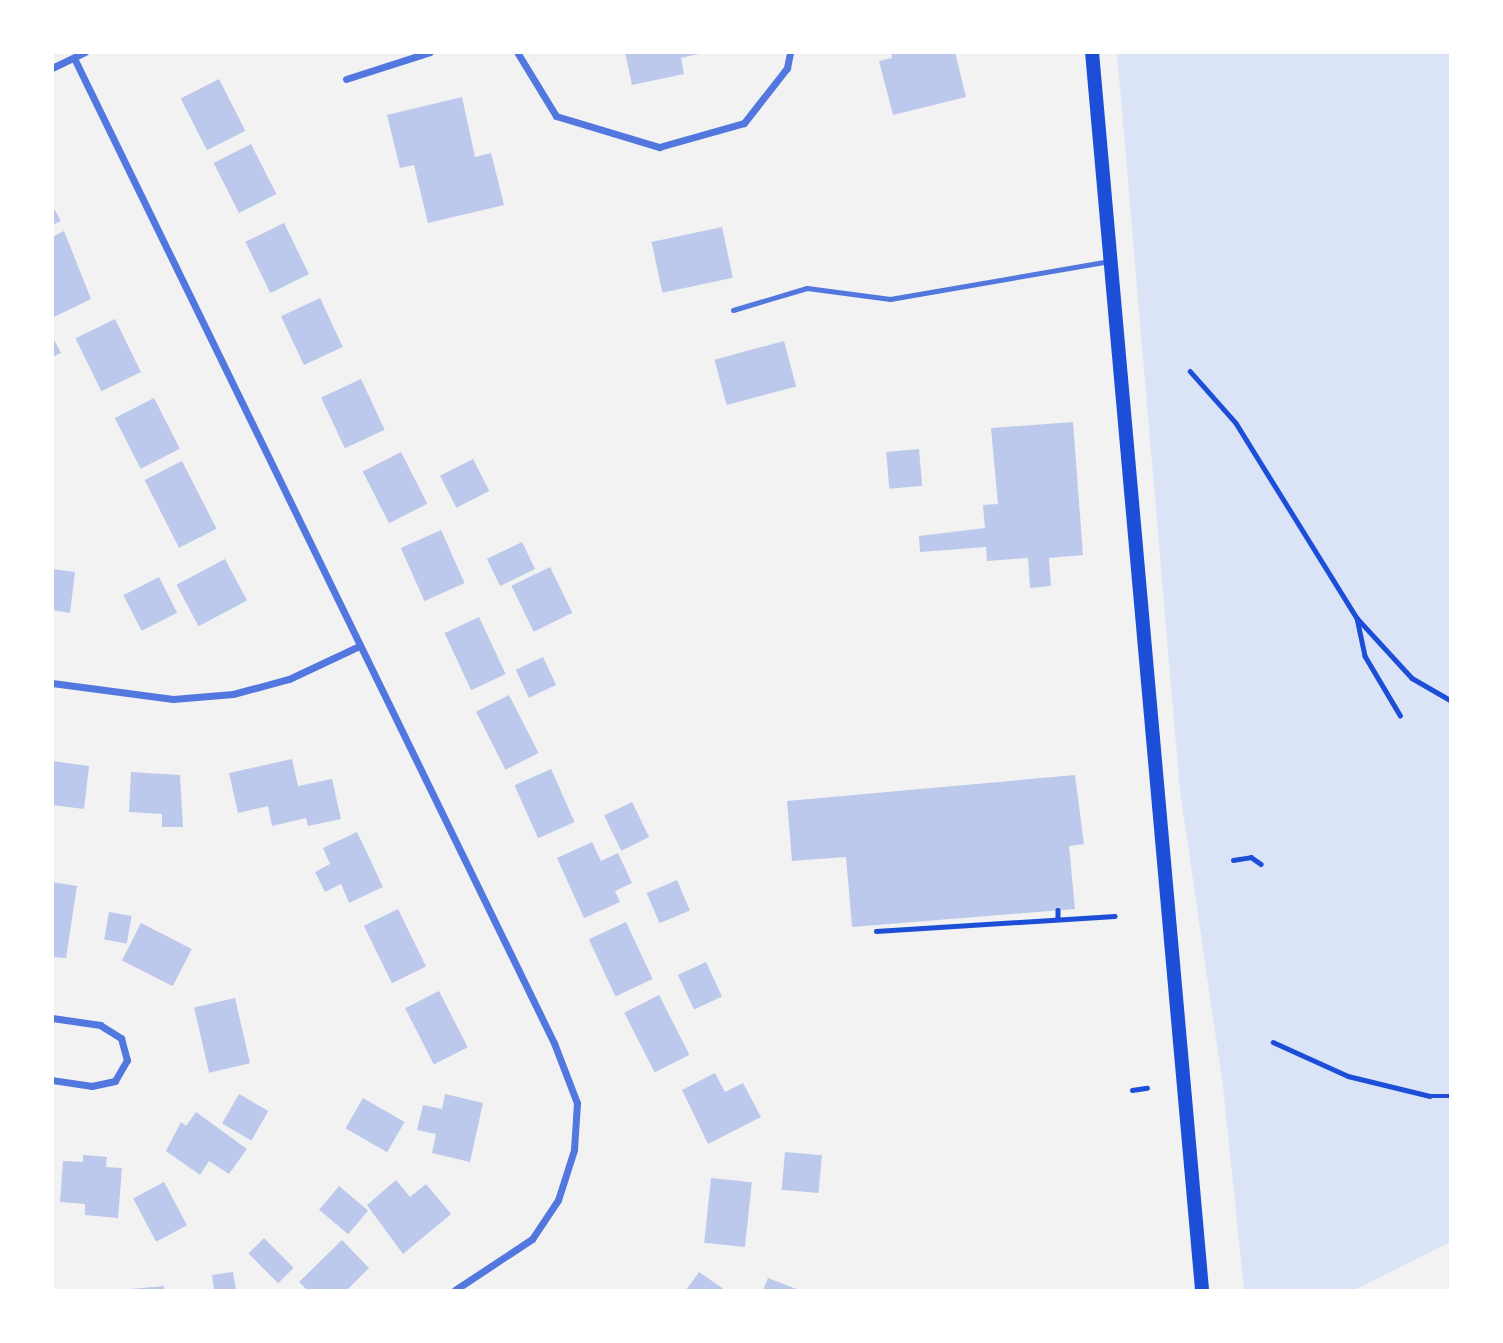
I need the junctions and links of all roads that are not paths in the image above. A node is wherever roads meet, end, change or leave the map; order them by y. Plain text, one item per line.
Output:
1 (85, 52) edge
2 (430, 52) edge
3 (517, 52) edge
4 (790, 52) edge
5 (1092, 52) edge
6 (74, 58) junction
7 (52, 68) edge
8 (346, 79) dead end
9 (1110, 261) junction
10 (733, 310) dead end
11 (359, 646) junction
12 (52, 683) edge
13 (52, 1018) edge
14 (52, 1080) edge
15 (455, 1290) edge
16 (1202, 1290) edge

1 - 6 street
2 - 8 street
3 - 4 street
5 - 9 main road
6 - 7 street
6 - 11 street
9 - 10 lane
9 - 16 main road
11 - 12 street
11 - 15 street
13 - 14 street

